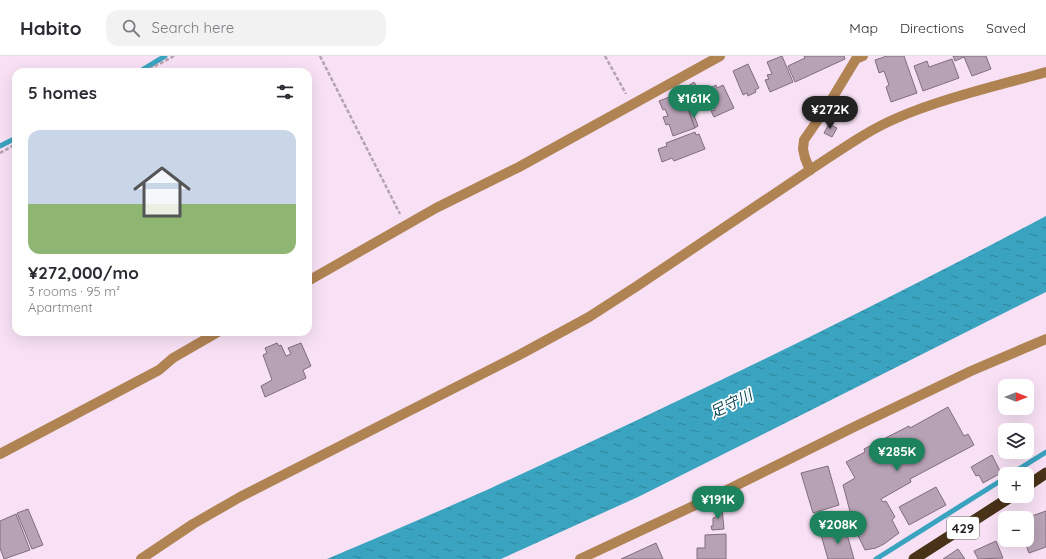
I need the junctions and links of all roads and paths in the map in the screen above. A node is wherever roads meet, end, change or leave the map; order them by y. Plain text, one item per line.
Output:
1 (174, 56) edge
2 (320, 56) edge
3 (605, 56) edge
4 (720, 56) edge
5 (857, 57) edge
6 (152, 68) edge
7 (1046, 72) edge
8 (632, 105) junction
9 (12, 146) edge
10 (0, 153) edge
11 (810, 170) junction
12 (406, 225) junction
13 (312, 279) edge
14 (211, 336) edge
15 (1046, 340) edge
16 (0, 454) edge
17 (1046, 473) edge
18 (1034, 481) edge
19 (1001, 503) edge
20 (141, 559) edge
21 (580, 559) edge
22 (914, 559) edge

1 - 6 path
2 - 12 path
3 - 8 path
4 - 8 street
5 - 11 street
7 - 11 street
8 - 12 street
9 - 10 path
11 - 20 street
12 - 13 street
14 - 16 street
15 - 21 street
17 - 18 highway
19 - 22 highway, 429

